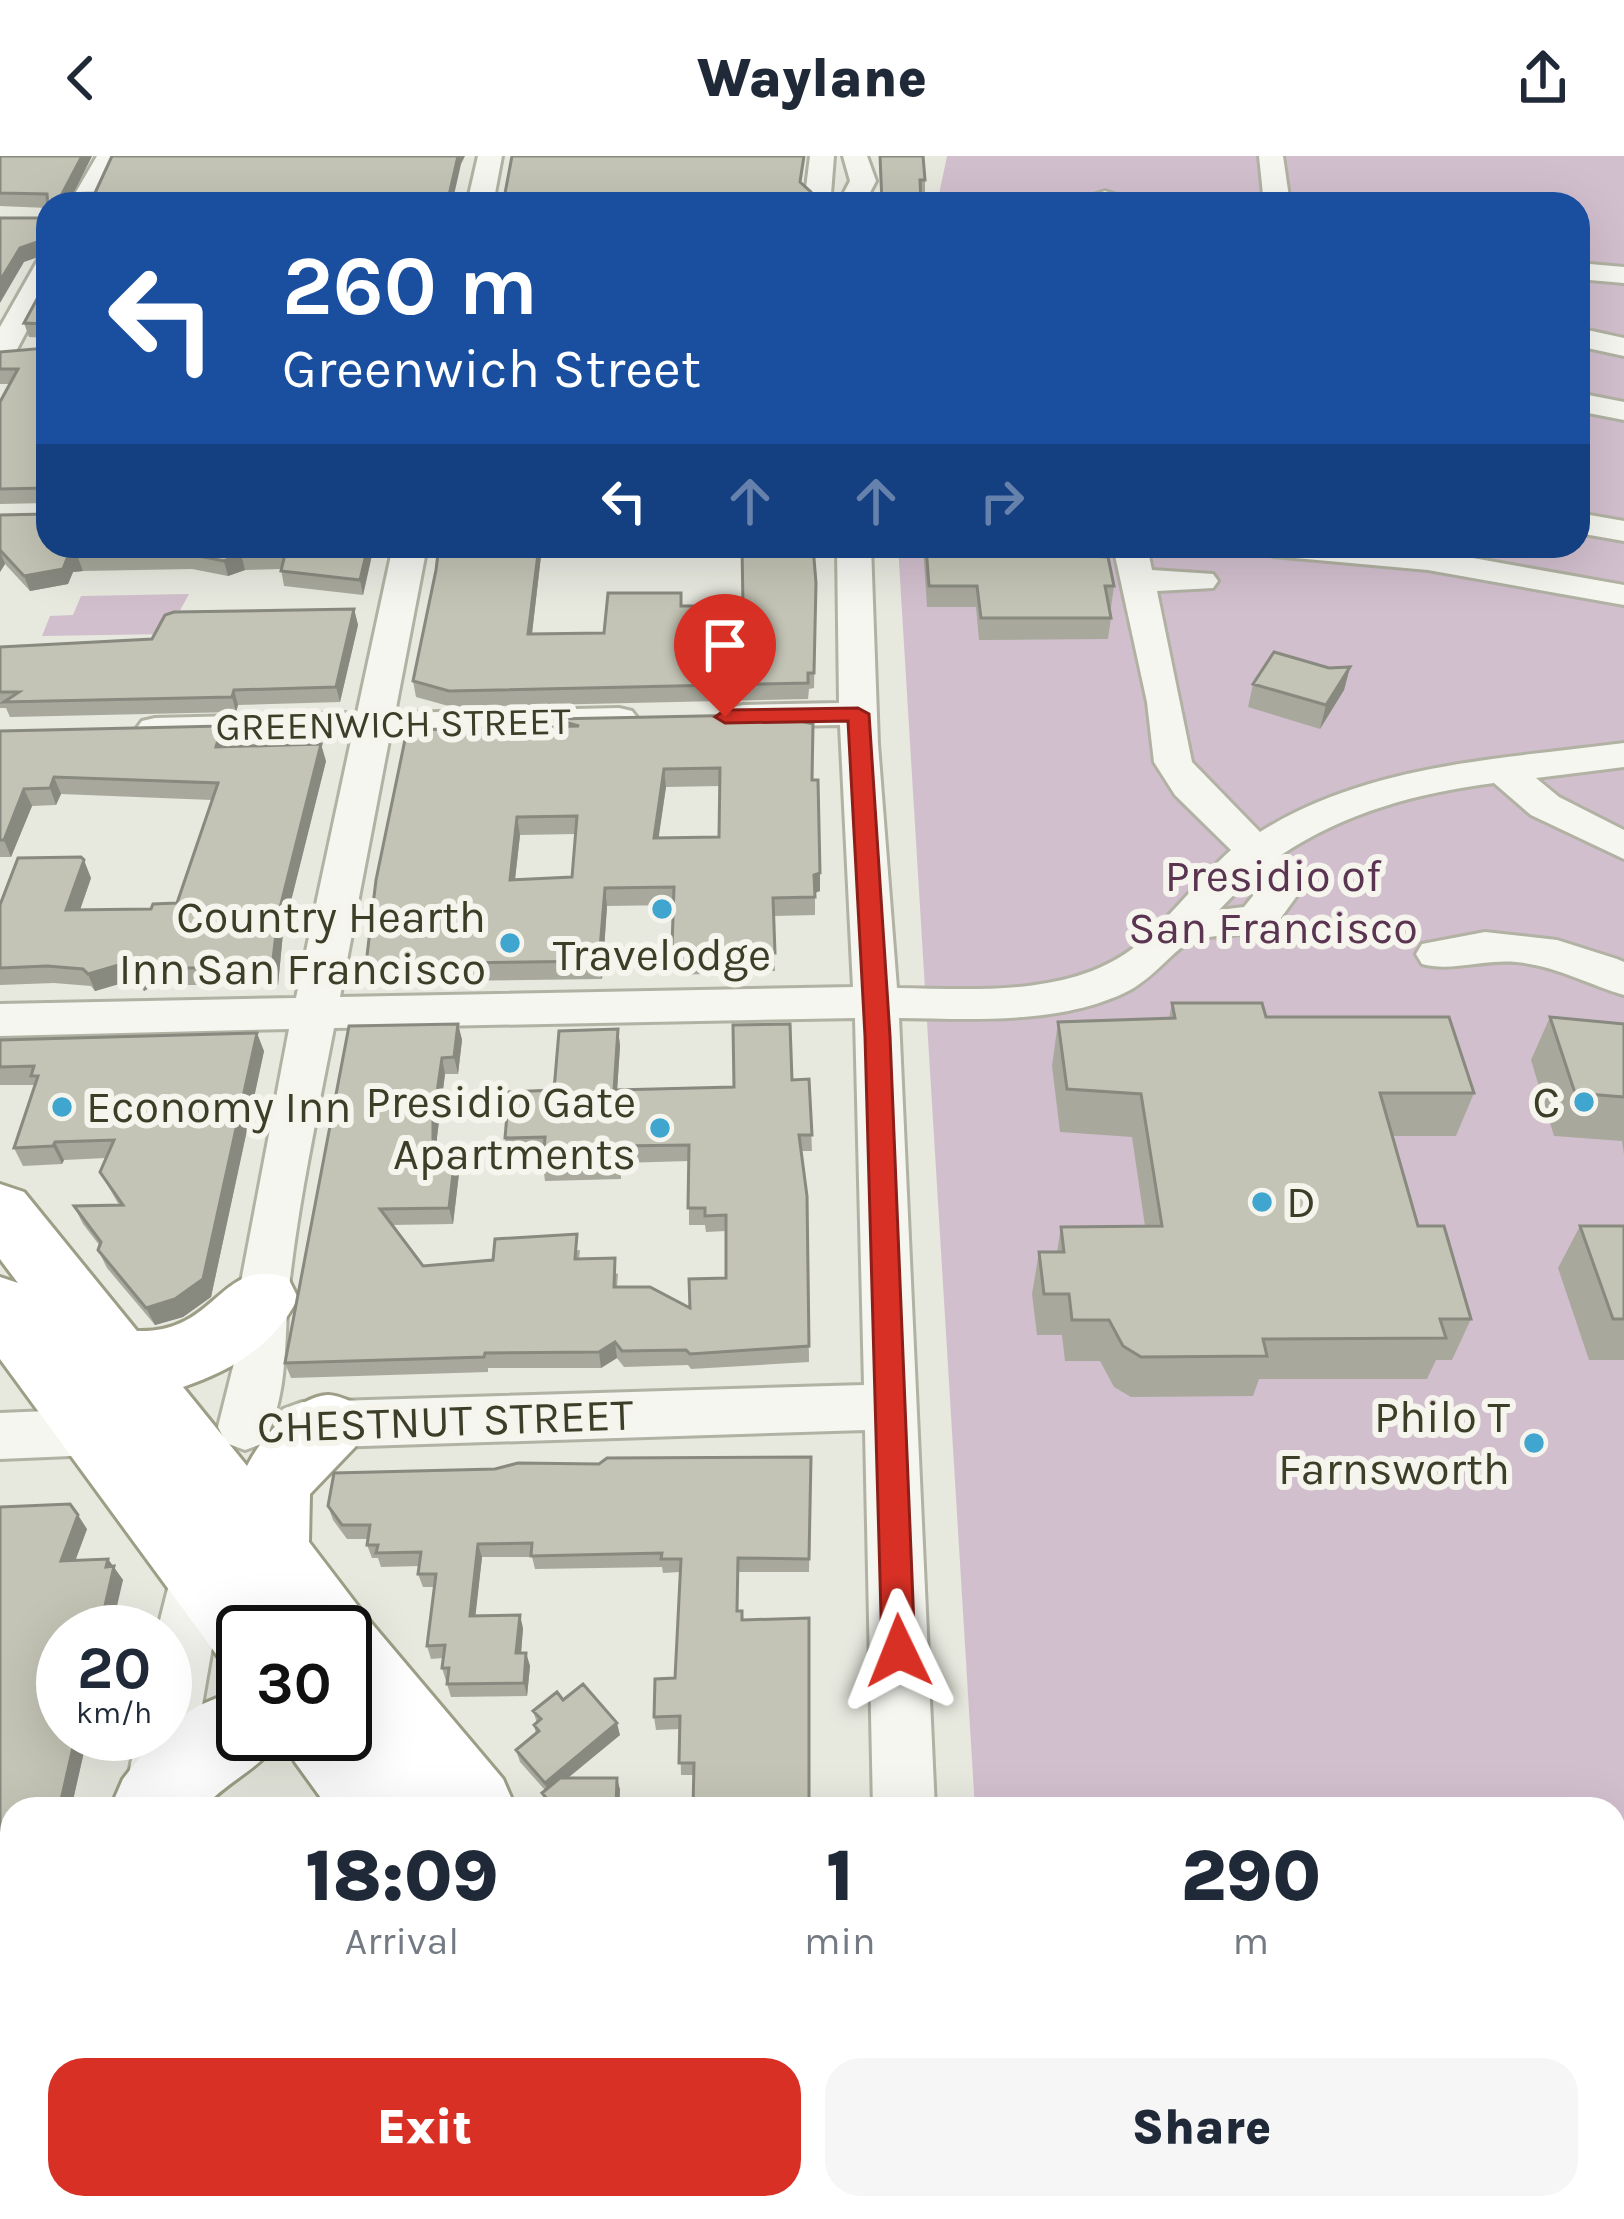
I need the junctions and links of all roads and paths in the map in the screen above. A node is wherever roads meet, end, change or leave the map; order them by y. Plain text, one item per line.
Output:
1 (109, 156) edge
2 (490, 156) edge
3 (822, 156) edge
4 (855, 156) edge
5 (1271, 156) edge
6 (89, 192) edge
7 (482, 192) edge
8 (818, 192) edge
9 (857, 192) edge
10 (1276, 192) edge
11 (1590, 272) edge
12 (1624, 275) edge
13 (36, 288) edge
14 (1590, 340) edge
15 (1624, 347) edge
16 (36, 351) edge
17 (0, 352) edge
18 (1590, 404) edge
19 (1624, 411) edge
20 (1590, 525) edge
21 (1624, 531) edge
22 (405, 558) edge
23 (854, 558) edge
24 (1406, 558) edge
25 (1091, 564) edge
26 (1135, 564) edge
27 (1201, 581) dead end
28 (1624, 595) edge
29 (858, 714) junction
30 (697, 717) edge
31 (651, 718) edge
32 (374, 724) junction
33 (117, 730) edge
34 (1624, 755) edge
35 (1500, 768) junction
36 (1624, 846) edge
37 (1255, 850) junction
38 (1437, 953) dead end
39 (1624, 980) edge
40 (875, 1004) junction
41 (315, 1015) junction
42 (5, 1022) edge
43 (0, 1210) edge
44 (262, 1298) junction
45 (7, 1338) edge
46 (116, 1358) junction
47 (890, 1407) junction
48 (329, 1425) junction
49 (209, 1428) junction
50 (94, 1432) junction
51 (0, 1436) edge
52 (234, 1560) junction
53 (242, 1605) edge
54 (296, 1605) edge
55 (372, 1681) edge
56 (216, 1739) edge
57 (345, 1761) edge
58 (157, 1797) edge
59 (162, 1797) edge
60 (372, 1797) edge
61 (464, 1797) edge
62 (904, 1797) edge

1 - 6 street
2 - 7 street
3 - 8 street
4 - 9 street
5 - 10 street
11 - 12 street
13 - 17 street
14 - 15 street
16 - 17 street
18 - 19 street
20 - 21 street
22 - 32 street
23 - 29 street
24 - 28 street
25 - 26 street
26 - 27 street
26 - 37 street
29 - 30 street
29 - 40 street
31 - 32 street, GREENWICH STREET
32 - 33 street, GREENWICH STREET
32 - 41 street
34 - 35 street
35 - 36 street
35 - 37 street
37 - 40 street
38 - 39 street
40 - 41 street
40 - 47 street
41 - 42 street
41 - 44 street
43 - 46 highway
44 - 46 highway
44 - 49 street
45 - 50 highway
46 - 49 highway
47 - 48 street, CHESTNUT STREET
47 - 62 street
48 - 49 street, CHESTNUT STREET
48 - 52 highway
49 - 50 street, CHESTNUT STREET
49 - 52 highway
50 - 51 street, CHESTNUT STREET
50 - 52 highway
52 - 53 highway
52 - 54 highway
52 - 58 street
55 - 61 highway
56 - 59 highway
57 - 60 highway

